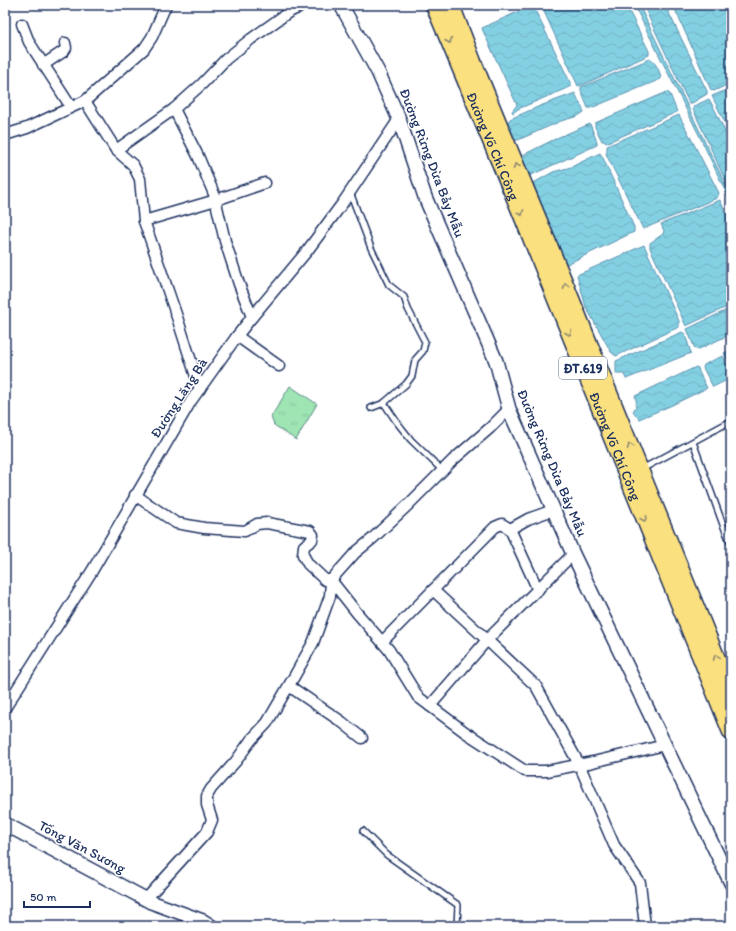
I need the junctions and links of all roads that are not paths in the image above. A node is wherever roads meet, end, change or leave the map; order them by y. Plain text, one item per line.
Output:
1 (166, 5) edge
2 (304, 5) edge
3 (341, 5) edge
4 (434, 5) edge
5 (451, 5) edge
6 (22, 24) dead end
7 (65, 43) dead end
8 (43, 65) junction
9 (85, 101) junction
10 (71, 108) junction
11 (174, 109) junction
12 (399, 119) junction
13 (5, 135) edge
14 (116, 150) junction
15 (265, 183) dead end
16 (350, 191) junction
17 (216, 200) junction
18 (144, 221) junction
19 (252, 317) junction
20 (237, 336) junction
21 (279, 366) dead end
22 (200, 389) junction
23 (384, 403) junction
24 (371, 408) dead end
25 (509, 409) junction
26 (731, 421) edge
27 (693, 442) junction
28 (640, 470) junction
29 (442, 471) junction
30 (135, 495) junction
31 (554, 510) junction
32 (510, 529) junction
33 (731, 544) edge
34 (573, 554) junction
35 (331, 580) junction
36 (433, 590) junction
37 (538, 590) junction
38 (487, 640) junction
39 (382, 642) junction
40 (288, 686) junction
41 (731, 693) edge
42 (430, 706) junction
43 (5, 708) edge
44 (731, 732) edge
45 (362, 738) dead end
46 (665, 745) junction
47 (579, 764) junction
48 (5, 824) edge
49 (363, 831) dead end
50 (731, 883) edge
51 (146, 899) junction
52 (211, 926) edge
53 (457, 926) edge
54 (645, 926) edge

1 - 9 street
2 - 11 street
3 - 12 street, Đường Rừng Dừa Bảy Mẫu
4 -> 44 main road, Đường Võ Chí Công / ĐT.619
28 -> 5 main road, Đường Võ Chí Công / ĐT.619
6 - 8 street
7 - 8 street
8 - 10 street
9 - 10 street
9 - 14 street
10 - 13 street
11 - 14 street
11 - 17 street
12 - 16 street, Đường Lăng Bà
12 - 25 street, Đường Rừng Dừa Bảy Mẫu
14 - 18 street
15 - 17 street
16 - 19 street, Đường Lăng Bà
16 - 23 lane
17 - 18 street
17 - 19 street
18 - 22 street
19 - 20 street, Đường Lăng Bà
20 - 21 street
20 - 22 street, Đường Lăng Bà
22 - 30 street, Đường Lăng Bà
23 - 24 lane
23 - 29 lane
25 - 29 street
25 - 31 street, Đường Rừng Dừa Bảy Mẫu
26 - 27 lane
27 - 28 lane
27 - 33 lane
41 -> 28 main road, Đường Võ Chí Công / ĐT.619
29 - 35 street
30 - 35 street
30 - 43 street, Đường Lăng Bà
31 - 32 street
31 - 34 street, Đường Rừng Dừa Bảy Mẫu
32 - 36 street
32 - 37 street
34 - 37 street
34 - 46 street, Đường Rừng Dừa Bảy Mẫu
35 - 39 street
35 - 40 street
36 - 38 street
36 - 39 street
37 - 38 street
38 - 42 street
38 - 47 street
39 - 42 street
40 - 45 street
40 - 51 street
42 - 47 street
46 - 47 street
46 - 50 street, Đường Rừng Dừa Bảy Mẫu
47 - 54 street
48 - 51 street, Tống Văn Sương
49 - 53 lane
51 - 52 street, Tống Văn Sương

